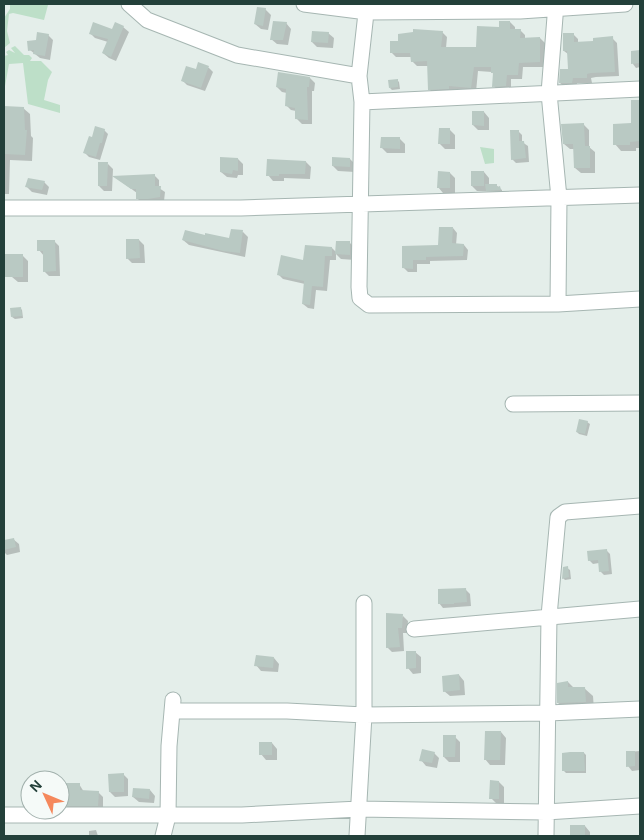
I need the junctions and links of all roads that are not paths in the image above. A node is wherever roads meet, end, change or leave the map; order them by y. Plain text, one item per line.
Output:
1 (129, 4) edge
2 (304, 4) edge
3 (625, 4) edge
4 (556, 6) edge
5 (367, 8) edge
6 (359, 76) junction
7 (640, 89) edge
8 (549, 93) junction
9 (362, 102) junction
10 (640, 195) edge
11 (559, 198) junction
12 (359, 204) junction
13 (4, 208) edge
14 (640, 299) edge
15 (558, 304) junction
16 (640, 403) edge
17 (513, 404) dead end
18 (640, 506) edge
19 (364, 603) dead end
20 (640, 609) edge
21 (549, 616) junction
22 (414, 629) dead end
23 (640, 709) edge
24 (548, 713) junction
25 (364, 715) junction
26 (640, 806) edge
27 (359, 809) junction
28 (546, 812) junction
29 (4, 816) edge
30 (168, 816) junction
31 (164, 836) edge
32 (357, 836) edge
33 (546, 836) edge

1 - 6 street
2 - 5 street
3 - 4 street
4 - 5 street
4 - 8 street
5 - 6 street
6 - 9 street
7 - 8 street
8 - 9 street
8 - 11 street
9 - 12 street
10 - 11 street
11 - 12 street
11 - 15 street
12 - 13 street
12 - 15 street
14 - 15 street
16 - 17 street
18 - 21 street
19 - 25 street
20 - 21 street
21 - 22 street
21 - 24 street
23 - 24 street
24 - 25 street
24 - 28 street
25 - 27 street
25 - 30 street
26 - 28 street
27 - 28 street
27 - 30 street
27 - 32 street
28 - 33 street
29 - 30 street
30 - 31 street

